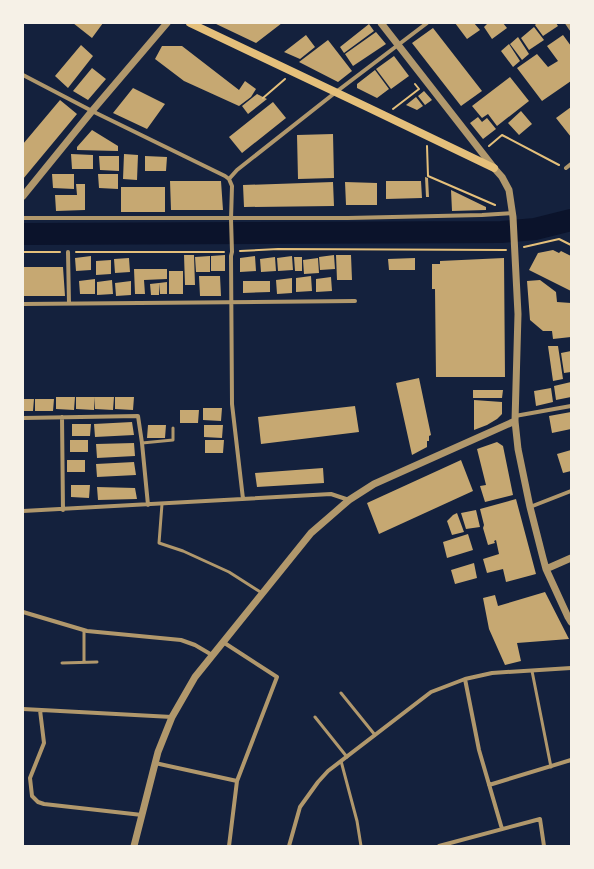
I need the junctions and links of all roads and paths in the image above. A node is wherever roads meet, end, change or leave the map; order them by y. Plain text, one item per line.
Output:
1 (168, 23) edge
2 (190, 23) edge
3 (381, 23) edge
4 (427, 23) edge
5 (566, 23) edge
6 (571, 29) edge
7 (398, 45) junction
8 (23, 75) edge
9 (287, 77) dead end
10 (415, 84) dead end
11 (336, 92) junction
12 (264, 98) dead end
13 (393, 110) dead end
14 (92, 112) junction
15 (427, 145) dead end
16 (489, 146) dead end
17 (571, 164) edge
18 (494, 168) junction
19 (566, 168) joint
20 (229, 179) junction
21 (23, 196) edge
22 (498, 207) dead end
23 (513, 215) junction
24 (23, 218) edge
25 (231, 218) junction
26 (571, 245) edge
27 (522, 248) dead end
28 (232, 250) junction
29 (508, 250) dead end
30 (23, 252) edge
31 (68, 252) junction
32 (355, 301) dead end
33 (232, 302) junction
34 (69, 303) junction
35 (23, 304) edge
36 (571, 406) edge
37 (62, 417) junction
38 (23, 418) edge
39 (515, 418) junction
40 (173, 428) dead end
41 (142, 443) junction
42 (571, 491) edge
43 (243, 499) junction
44 (349, 500) junction
45 (148, 504) junction
46 (162, 504) junction
47 (530, 507) junction
48 (63, 510) junction
49 (23, 512) edge
50 (571, 558) edge
51 (546, 569) junction
52 (262, 593) junction
53 (23, 612) edge
54 (571, 622) edge
55 (84, 630) junction
56 (222, 642) junction
57 (212, 654) junction
58 (84, 662) junction
59 (97, 662) dead end
60 (62, 663) dead end
61 (571, 668) edge
62 (532, 671) junction
63 (465, 678) junction
64 (341, 694) dead end
65 (23, 709) edge
66 (40, 710) junction
67 (172, 717) junction
68 (315, 717) dead end
69 (375, 735) junction
70 (347, 757) junction
71 (571, 760) edge
72 (341, 761) junction
73 (155, 762) junction
74 (550, 767) junction
75 (237, 782) junction
76 (489, 785) junction
77 (142, 815) junction
78 (502, 829) junction
79 (134, 846) edge
80 (229, 846) edge
81 (290, 846) edge
82 (361, 846) edge
83 (439, 846) edge
84 (544, 846) edge

1 - 14 street
2 - 11 main road
3 - 7 street
4 - 7 street
5 - 6 street
7 - 11 street
7 - 18 street
8 - 14 street
9 - 12 path
10 - 13 path
11 - 18 main road
11 - 20 street
14 - 20 street
14 - 21 street
15 - 22 path
16 - 19 path
17 - 19 street
18 - 23 street
20 - 25 street
23 - 25 street
23 - 39 street
24 - 25 street
25 - 28 street
26 - 27 path
28 - 29 path
28 - 31 path
28 - 33 street
30 - 31 path
31 - 34 street
32 - 33 street
33 - 34 street
33 - 43 street
34 - 35 street
36 - 39 street
37 - 38 street
37 - 41 street
37 - 48 street
39 - 44 street
39 - 47 street
40 - 41 lane
41 - 45 street
42 - 47 street
43 - 44 street
43 - 46 street
44 - 52 street
45 - 46 street
45 - 48 street
46 - 52 lane
47 - 51 street
48 - 49 street
50 - 51 street
51 - 54 street
52 - 56 street
53 - 55 street
55 - 57 street
55 - 58 lane
56 - 57 street
56 - 75 street
57 - 67 street
58 - 59 lane
58 - 60 lane
61 - 62 street
62 - 63 street
62 - 74 lane
63 - 69 street
63 - 76 street
64 - 69 lane
65 - 66 street
66 - 67 street
66 - 77 street
67 - 73 street
68 - 70 lane
69 - 70 street
70 - 72 street
71 - 74 street
72 - 81 street
72 - 82 lane
73 - 75 street
73 - 77 street
74 - 76 street
75 - 80 street
76 - 78 street
77 - 79 street
78 - 83 street
78 - 84 street

